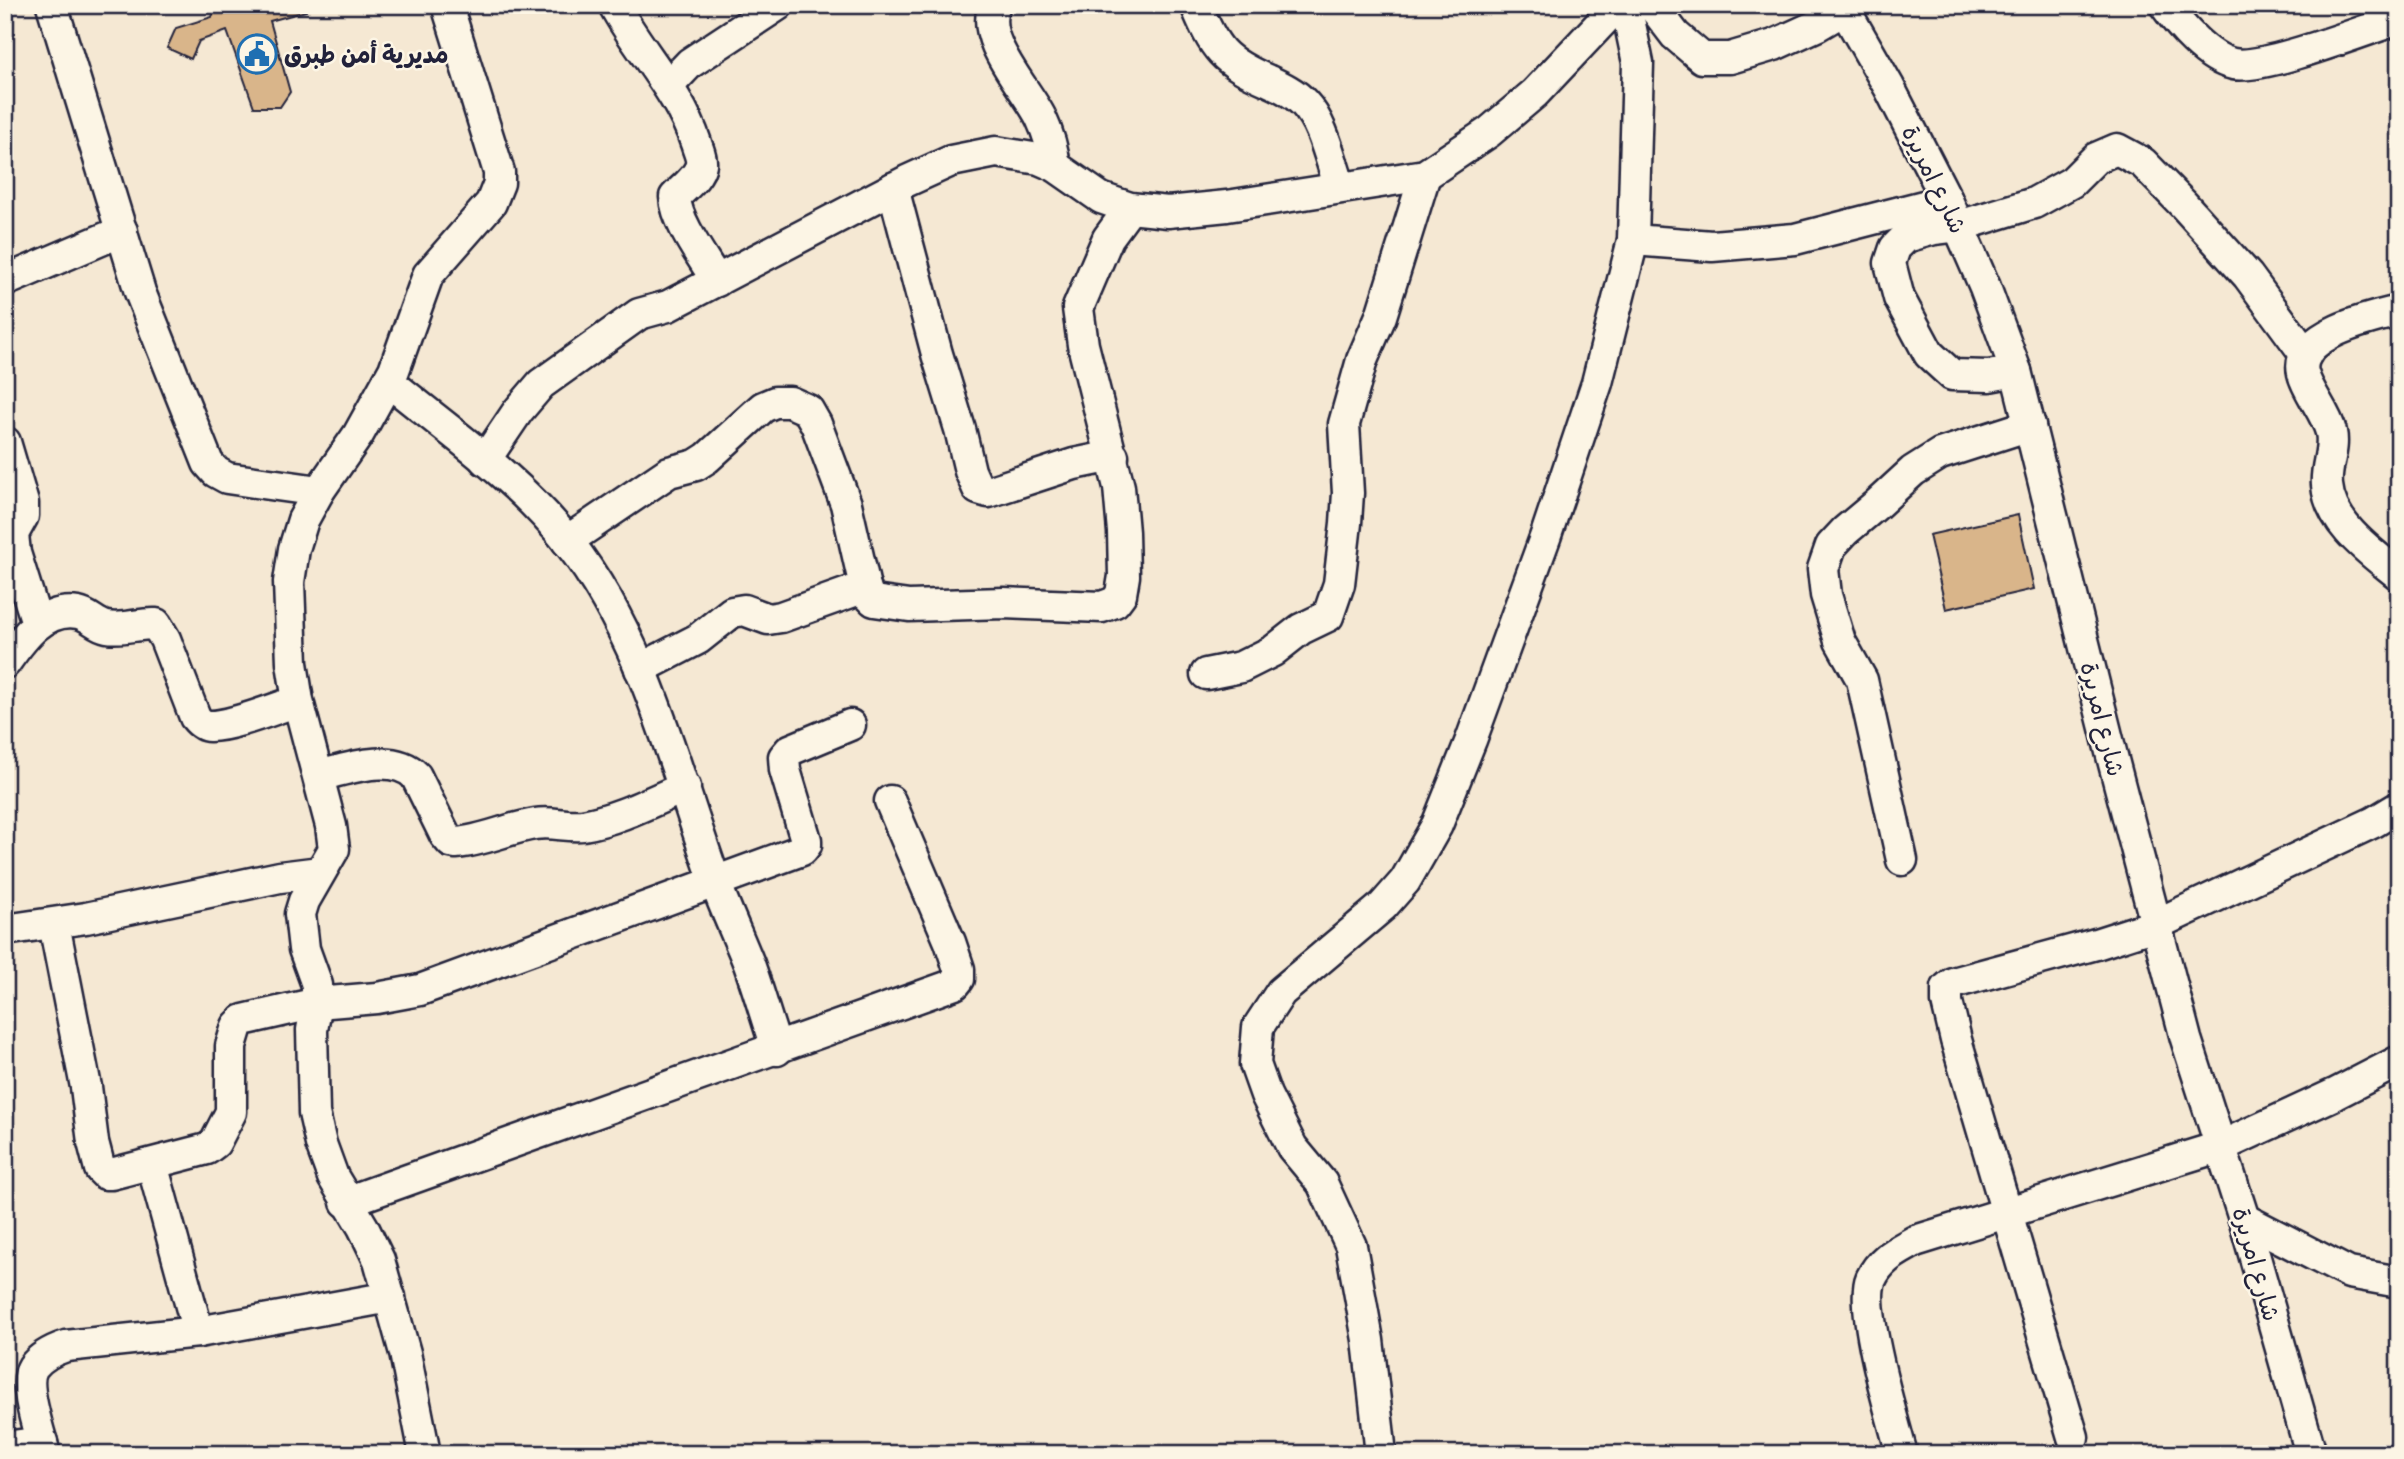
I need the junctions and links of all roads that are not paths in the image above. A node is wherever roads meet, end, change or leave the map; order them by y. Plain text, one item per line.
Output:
1 (52, 5) edge
2 (447, 5) edge
3 (614, 5) edge
4 (778, 5) edge
5 (995, 5) edge
6 (1196, 5) edge
7 (1618, 5) edge
8 (1626, 5) edge
9 (1652, 5) edge
10 (2165, 5) edge
11 (1846, 6) edge
12 (2399, 19) edge
13 (669, 85) junction
14 (1055, 166) junction
15 (1424, 175) junction
16 (1339, 187) junction
17 (893, 188) junction
18 (1130, 208) junction
19 (1953, 213) junction
20 (122, 231) junction
21 (1633, 240) junction
22 (5, 281) edge
23 (717, 281) junction
24 (2399, 311) edge
25 (2306, 355) junction
26 (2016, 371) junction
27 (388, 381) junction
28 (2030, 425) junction
29 (5, 442) edge
30 (1112, 456) junction
31 (485, 460) junction
32 (319, 491) junction
33 (567, 541) junction
34 (2399, 575) edge
35 (865, 587) junction
36 (37, 623) junction
37 (5, 663) edge
38 (640, 670) junction
39 (1206, 674) dead end
40 (298, 701) junction
41 (850, 725) dead end
42 (319, 776) junction
43 (685, 787) junction
44 (890, 801) dead end
45 (2399, 807) edge
46 (1902, 860) dead end
47 (320, 872) junction
48 (715, 881) junction
49 (54, 924) junction
50 (2155, 925) junction
51 (5, 930) edge
52 (317, 1003) junction
53 (777, 1050) junction
54 (2399, 1061) edge
55 (2222, 1146) junction
56 (152, 1164) junction
57 (346, 1202) junction
58 (2006, 1212) junction
59 (2244, 1219) junction
60 (2399, 1282) edge
61 (390, 1297) junction
62 (198, 1332) junction
63 (2073, 1437) dead end
64 (5, 1447) edge
65 (43, 1448) edge
66 (416, 1452) edge
67 (1381, 1454) edge
68 (1902, 1454) edge
69 (2311, 1454) edge

1 - 20 street
2 - 27 street
3 - 13 street
4 - 13 street
5 - 14 street
6 - 16 street
7 - 15 street
8 - 21 street
9 - 11 street
10 - 12 street
11 - 19 street, شارع امريرة
13 - 23 street
14 - 17 street
14 - 18 street
15 - 16 street
15 - 39 street
16 - 18 street
17 - 23 street
17 - 30 street
18 - 30 street
19 - 21 street
19 - 25 street
19 - 26 street, شارع امريرة
19 - 26 street
20 - 22 street
20 - 32 street
21 - 67 street
23 - 31 street
24 - 25 street
25 - 34 street
26 - 28 street, شارع امريرة
27 - 31 street
27 - 32 street
28 - 46 street
28 - 50 street, شارع امريرة
29 - 36 street
30 - 35 street
31 - 33 street
32 - 40 street
33 - 35 street
33 - 38 street
35 - 38 street
36 - 37 street
36 - 40 street
38 - 43 street
40 - 42 street
41 - 48 street
42 - 43 street
42 - 47 street
43 - 48 street
44 - 53 street
45 - 50 street
47 - 49 street
47 - 52 street
48 - 52 street
48 - 53 street
49 - 51 street
49 - 56 street
50 - 55 street, شارع امريرة
50 - 58 street
52 - 56 street
52 - 57 street
53 - 57 street
54 - 55 street
55 - 58 street
55 - 59 street, شارع امريرة
56 - 62 street
57 - 61 street
58 - 63 street
58 - 68 street
59 - 60 street
59 - 69 street, شارع امريرة
61 - 62 street
61 - 66 street
62 - 65 street
64 - 65 street

